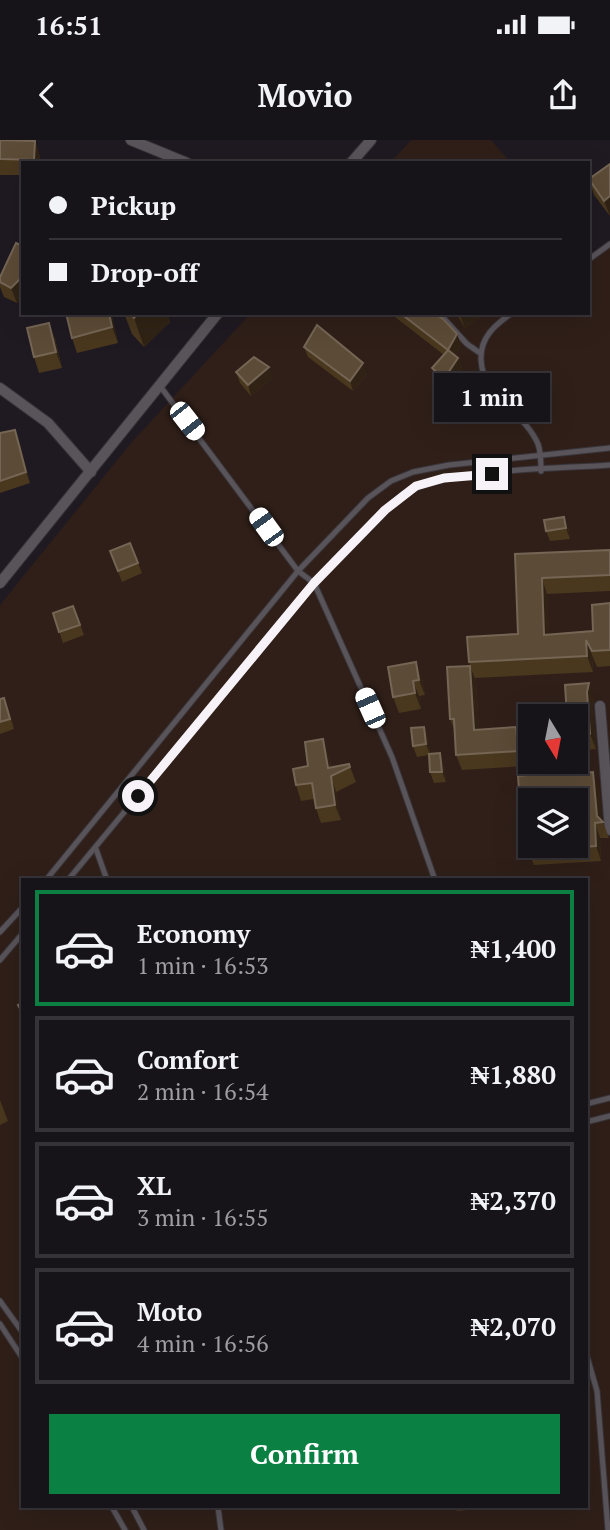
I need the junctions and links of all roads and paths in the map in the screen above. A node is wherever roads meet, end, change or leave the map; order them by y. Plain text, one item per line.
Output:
1 (131, 140) edge
2 (371, 140) edge
3 (182, 161) edge
4 (353, 161) edge
5 (610, 244) edge
6 (590, 259) edge
7 (216, 315) edge
8 (441, 315) edge
9 (509, 315) edge
10 (480, 353) junction
11 (160, 386) junction
12 (0, 388) edge
13 (610, 448) edge
14 (540, 454) junction
15 (610, 465) edge
16 (541, 471) junction
17 (91, 472) junction
18 (299, 571) junction
19 (0, 583) edge
20 (314, 583) junction
21 (600, 706) dead end
22 (610, 830) edge
23 (96, 849) junction
24 (48, 878) edge
25 (70, 878) edge
26 (106, 878) edge
27 (434, 878) edge
28 (21, 908) edge
29 (0, 932) edge
30 (21, 935) edge
31 (0, 960) edge
32 (610, 1098) edge
33 (588, 1104) edge
34 (610, 1116) edge
35 (588, 1122) edge
36 (0, 1301) edge
37 (0, 1324) edge
38 (21, 1330) edge
39 (21, 1356) edge
40 (588, 1360) edge
41 (113, 1508) edge
42 (133, 1508) edge
43 (218, 1508) edge
44 (125, 1530) edge
45 (144, 1530) edge
46 (221, 1530) edge
47 (608, 1530) edge

1 - 3 street
2 - 4 street
5 - 6 lane
7 - 11 street
8 - 10 lane
9 - 10 lane
10 - 14 lane
11 - 17 street
11 - 18 lane
12 - 17 street
13 - 14 lane
14 - 16 lane
14 - 18 lane
15 - 16 lane
16 - 20 lane
17 - 19 street
18 - 20 lane
18 - 24 lane
20 - 23 lane
20 - 27 lane
21 - 22 street
23 - 25 lane
23 - 26 lane
28 - 29 lane
30 - 31 lane
32 - 33 lane
34 - 35 lane
36 - 38 lane
37 - 39 lane
40 - 47 lane
41 - 44 lane
42 - 45 lane
43 - 46 lane

